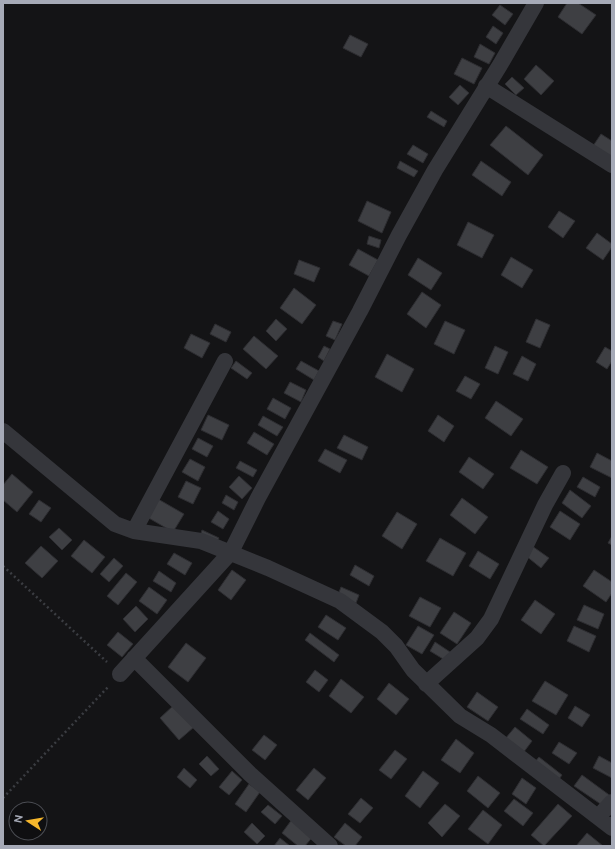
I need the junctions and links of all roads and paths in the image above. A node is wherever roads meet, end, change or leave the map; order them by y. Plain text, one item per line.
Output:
1 (536, 3) edge
2 (486, 86) junction
3 (612, 165) edge
4 (225, 361) dead end
5 (3, 431) edge
6 (563, 473) dead end
7 (134, 531) junction
8 (231, 552) junction
9 (3, 566) edge
10 (134, 658) junction
11 (120, 674) junction
12 (426, 684) junction
13 (3, 798) edge
14 (612, 802) edge
15 (598, 817) junction
16 (612, 828) edge
17 (330, 846) edge

1 - 2 street
2 - 3 street
2 - 8 street
4 - 7 street
5 - 7 street
6 - 12 street
7 - 8 street
8 - 10 street
8 - 12 street
9 - 11 path
10 - 11 street
10 - 17 street
11 - 13 path
12 - 15 street
14 - 15 street
15 - 16 street

